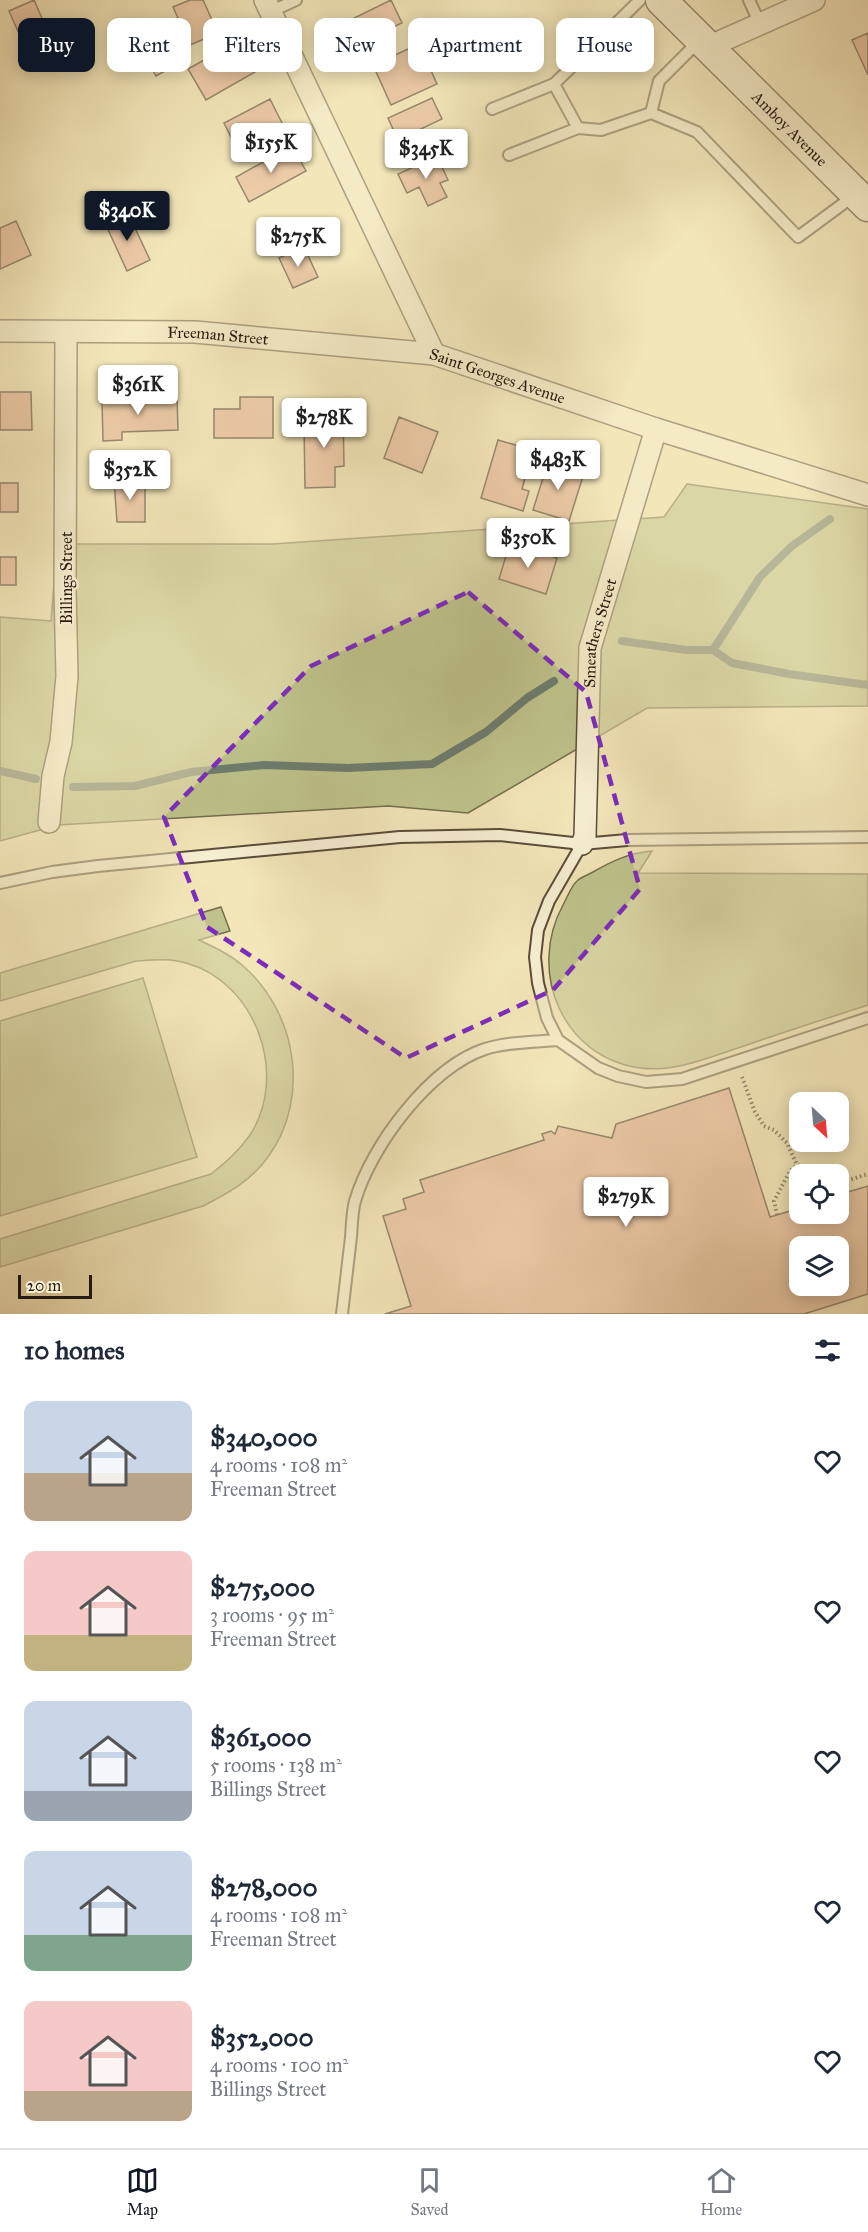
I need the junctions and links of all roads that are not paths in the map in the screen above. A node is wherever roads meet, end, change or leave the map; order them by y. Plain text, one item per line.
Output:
1 (296, 0) edge
2 (640, 0) edge
3 (661, 0) edge
4 (749, 0) edge
5 (814, 0) edge
6 (267, 6) edge
7 (760, 24) junction
8 (704, 43) junction
9 (554, 84) junction
10 (492, 109) dead end
11 (651, 113) junction
12 (578, 128) junction
13 (509, 155) dead end
14 (862, 200) edge
15 (0, 331) edge
16 (66, 333) junction
17 (434, 354) junction
18 (656, 429) junction
19 (868, 495) edge
20 (49, 822) dead end
21 (868, 837) edge
22 (582, 844) junction
23 (0, 883) edge
24 (868, 1018) edge
25 (558, 1040) junction
26 (342, 1314) edge

1 - 6 lane
2 - 9 lane
3 - 8 main road, Amboy Avenue
4 - 7 lane
5 - 7 street
6 - 17 street, Saint Georges Avenue
7 - 8 street
8 - 11 lane
8 - 14 main road, Amboy Avenue
9 - 10 lane
9 - 12 lane
11 - 12 lane
11 - 14 lane
12 - 13 lane
15 - 16 street, Freeman Street
16 - 17 street, Freeman Street
16 - 20 street, Billings Street
17 - 18 street, Saint Georges Avenue
18 - 19 street, Saint Georges Avenue
18 - 22 street, Smeathers Street
21 - 22 lane
22 - 23 lane
22 - 25 lane
24 - 25 lane
25 - 26 lane

